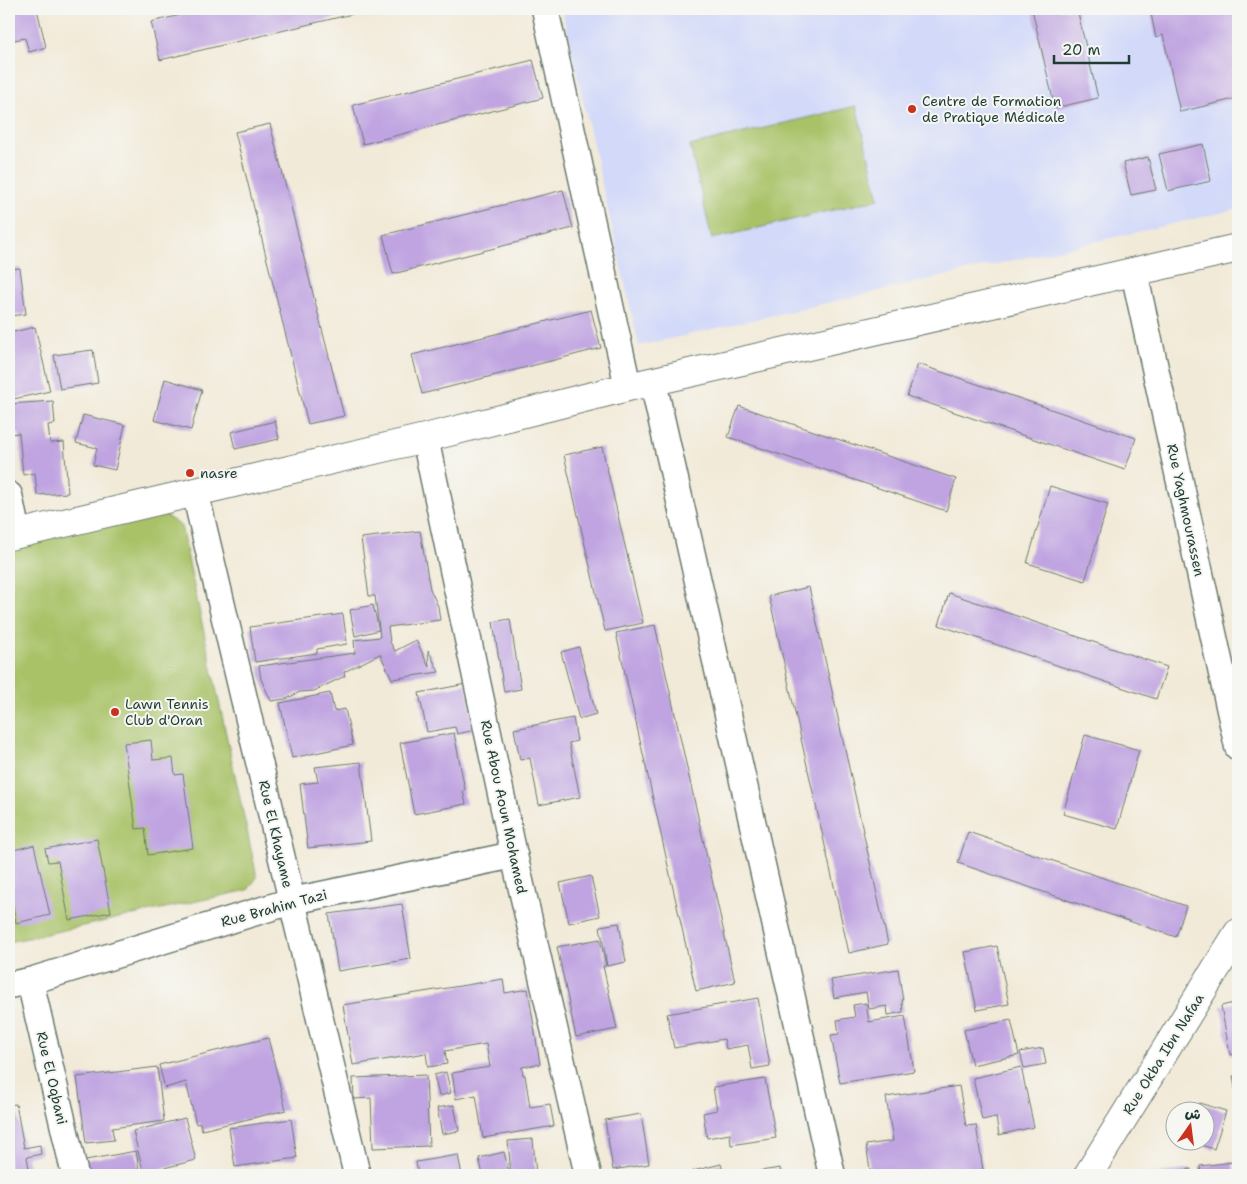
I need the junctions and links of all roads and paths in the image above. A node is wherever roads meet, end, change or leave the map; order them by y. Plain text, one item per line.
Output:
1 (545, 9) edge
2 (1238, 248) edge
3 (1134, 272) junction
4 (640, 385) junction
5 (425, 438) junction
6 (195, 492) junction
7 (9, 495) edge
8 (13, 535) edge
9 (1238, 748) edge
10 (514, 855) junction
11 (292, 901) junction
12 (1238, 933) edge
13 (19, 983) edge
14 (75, 1175) edge
15 (357, 1175) edge
16 (588, 1175) edge
17 (832, 1175) edge
18 (1088, 1175) edge

1 - 4 street
2 - 3 street
3 - 4 street
3 - 9 street, Rue Yaghmourassen
4 - 5 street
4 - 17 street
5 - 6 street
5 - 10 street, Rue Abou Aoun Mohamed
6 - 8 street
6 - 11 street, Rue El Khayame
7 - 8 street
10 - 11 street, Rue Brahim Tazi
10 - 16 street, Rue Abou Aoun Mohamed
11 - 13 street, Rue Brahim Tazi
11 - 15 street, Rue El Khayame
12 - 18 street, Rue Okba Ibn Nafaa
13 - 14 street, Rue El Oqbani

